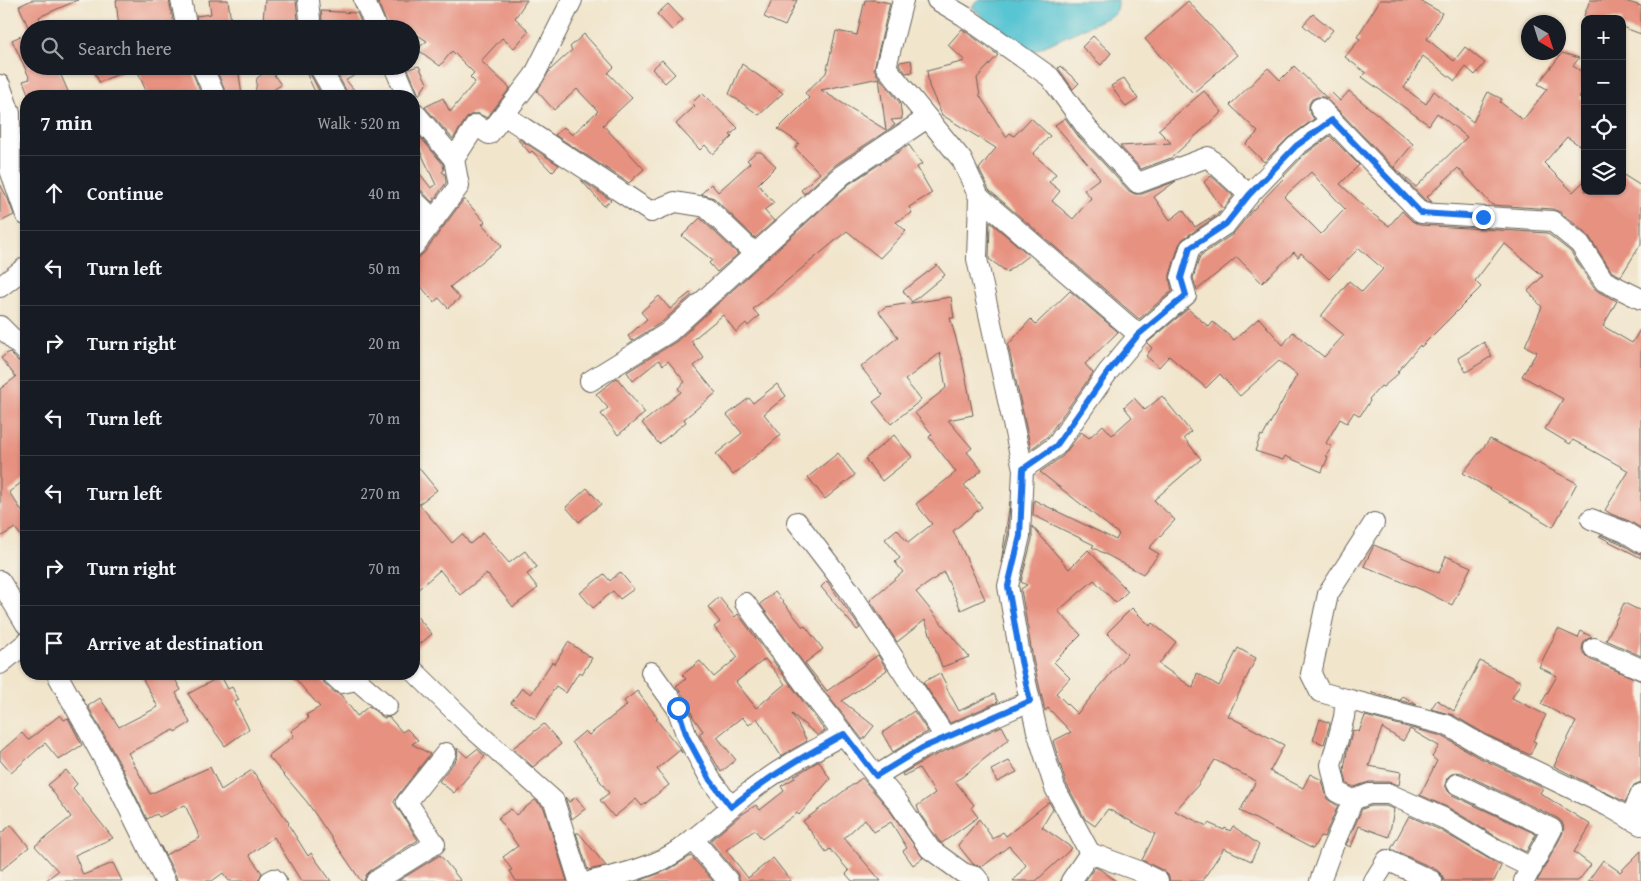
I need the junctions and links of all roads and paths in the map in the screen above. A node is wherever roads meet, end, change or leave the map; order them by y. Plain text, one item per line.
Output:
1 (181, 0) edge
2 (308, 0) edge
3 (364, 0) edge
4 (572, 0) edge
5 (903, 0) edge
6 (937, 0) edge
7 (185, 20) edge
8 (310, 20) edge
9 (373, 20) edge
10 (206, 75) edge
11 (324, 75) edge
12 (398, 75) edge
13 (0, 86) edge
14 (212, 90) edge
15 (333, 90) edge
16 (404, 90) edge
17 (504, 115) junction
18 (927, 118) junction
19 (420, 119) edge
20 (454, 159) junction
21 (1249, 195) junction
22 (979, 197) junction
23 (20, 198) edge
24 (420, 206) edge
25 (434, 220) junction
26 (420, 238) edge
27 (755, 254) junction
28 (20, 272) edge
29 (0, 287) edge
30 (1640, 294) edge
31 (0, 326) edge
32 (1138, 335) junction
33 (20, 346) edge
34 (590, 381) dead end
35 (1023, 469) junction
36 (1591, 518) dead end
37 (797, 522) dead end
38 (1374, 523) dead end
39 (1641, 542) edge
40 (0, 580) edge
41 (745, 603) dead end
42 (20, 614) edge
43 (20, 648) edge
44 (1594, 648) dead end
45 (0, 664) edge
46 (1641, 669) edge
47 (651, 672) dead end
48 (420, 677) edge
49 (60, 680) edge
50 (339, 680) edge
51 (357, 680) edge
52 (357, 680) edge
53 (1346, 699) junction
54 (1030, 701) junction
55 (387, 706) dead end
56 (844, 734) junction
57 (946, 738) junction
58 (446, 754) dead end
59 (876, 776) junction
60 (1457, 784) dead end
61 (1641, 794) edge
62 (1352, 800) junction
63 (731, 807) junction
64 (1635, 822) edge
65 (693, 839) junction
66 (1090, 853) junction
67 (1528, 874) edge
68 (166, 881) edge
69 (270, 881) edge
70 (276, 881) edge
71 (376, 881) edge
72 (579, 881) edge
73 (592, 881) edge
74 (728, 881) edge
75 (979, 881) edge
76 (1071, 881) edge
77 (1158, 881) edge
78 (1320, 881) edge
79 (1374, 881) edge
80 (1432, 881) edge

1 - 7 street
2 - 8 street
3 - 9 street
4 - 17 street
5 - 18 street
6 - 21 street
10 - 14 street
11 - 15 street
12 - 16 street
13 - 23 street
17 - 20 street
17 - 27 street
18 - 22 street
18 - 27 street
19 - 20 street
20 - 25 street
21 - 30 street
21 - 32 street
22 - 32 street
22 - 35 street
24 - 25 street
25 - 26 street
27 - 34 street
28 - 29 street
31 - 33 street
32 - 35 street
35 - 54 street
36 - 39 street
37 - 57 street
38 - 53 street
40 - 42 street
41 - 56 street
43 - 45 street
44 - 46 street
47 - 63 street
48 - 72 street
49 - 68 street
50 - 51 street
52 - 55 street
53 - 62 street
53 - 64 street
54 - 57 street
54 - 66 street
56 - 59 street
56 - 63 street
57 - 59 street
58 - 71 street
59 - 75 street
60 - 67 street
61 - 64 street
62 - 67 street
62 - 78 street
63 - 65 street
65 - 73 street
65 - 74 street
66 - 76 street
66 - 77 street
69 - 70 street
79 - 80 street

